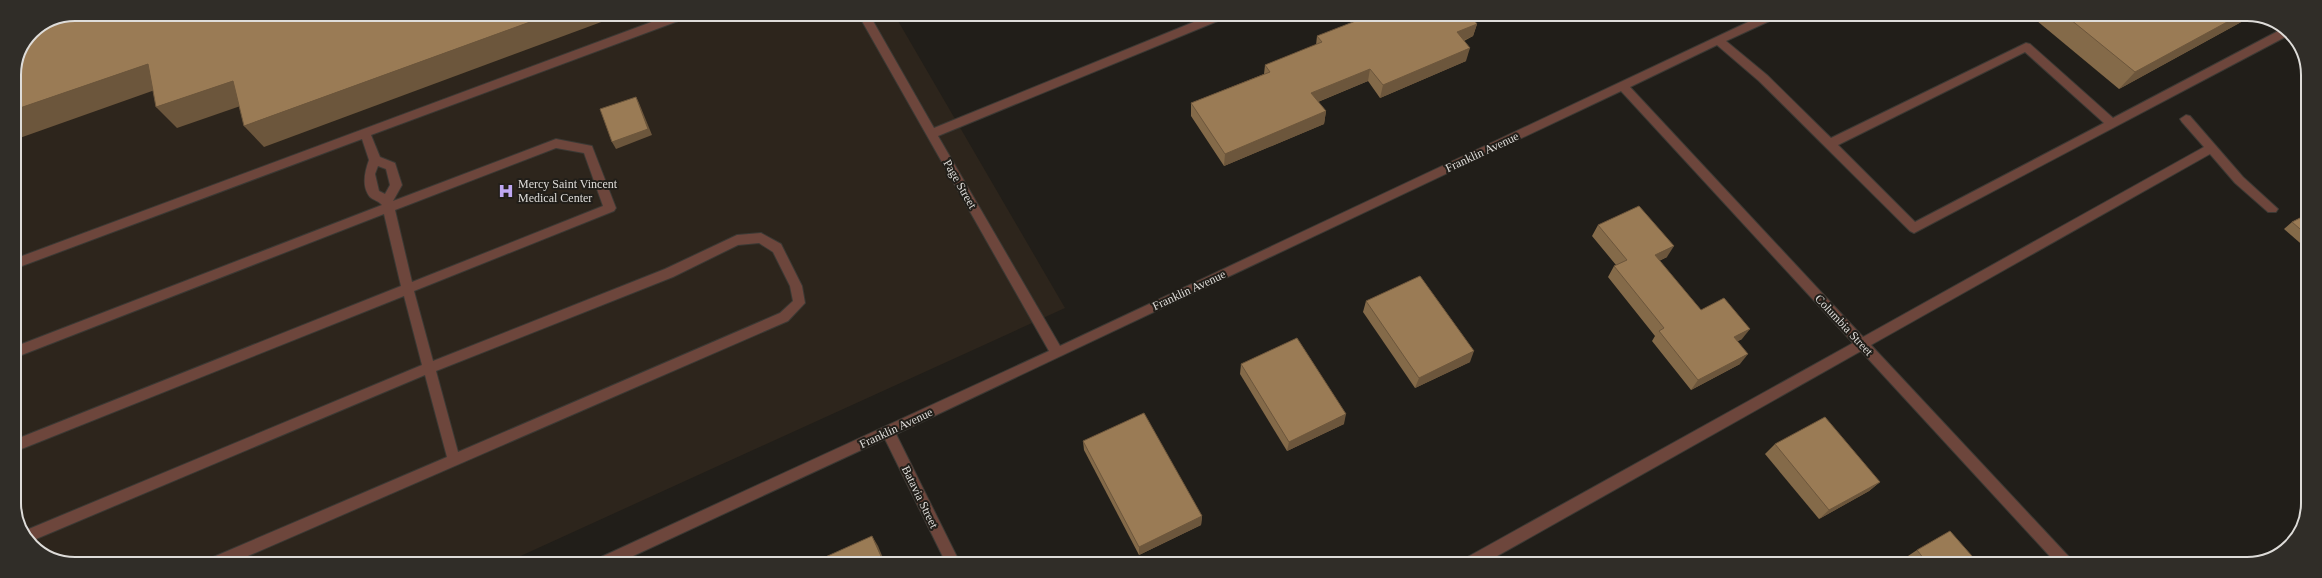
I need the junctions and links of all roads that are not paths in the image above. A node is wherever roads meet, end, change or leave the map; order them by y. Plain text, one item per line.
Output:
1 (666, 21) edge
2 (867, 21) edge
3 (1206, 21) edge
4 (1759, 21) edge
5 (2282, 34) edge
6 (1718, 40) junction
7 (1622, 85) junction
8 (2186, 119) dead end
9 (2113, 124) junction
10 (365, 133) junction
11 (931, 134) junction
12 (1829, 144) junction
13 (2210, 149) junction
14 (375, 160) junction
15 (388, 205) junction
16 (2272, 209) dead end
17 (21, 261) edge
18 (408, 290) junction
19 (1862, 344) junction
20 (21, 350) edge
21 (1057, 353) junction
22 (429, 368) junction
23 (888, 431) junction
24 (21, 443) edge
25 (454, 460) junction
26 (31, 535) edge
27 (230, 557) edge
28 (617, 557) edge
29 (950, 557) edge
30 (1482, 557) edge
31 (2060, 557) edge

1 - 10 street
2 - 11 street, Page Street
3 - 11 street
4 - 6 street, Franklin Avenue
5 - 9 street
6 - 7 street, Franklin Avenue
6 - 12 street
7 - 19 street, Columbia Street
7 - 21 street, Franklin Avenue
8 - 13 street
9 - 12 street
9 - 12 street
10 - 14 street
10 - 17 street
11 - 21 street, Page Street
13 - 16 street
13 - 19 street
14 - 15 street
14 - 15 street
15 - 18 street
15 - 18 street
15 - 20 street
18 - 22 street
18 - 24 street
19 - 30 street
19 - 31 street, Columbia Street
21 - 23 street, Franklin Avenue
22 - 25 street
22 - 25 street
22 - 26 street
23 - 28 street, Franklin Avenue
23 - 29 street, Batavia Street
25 - 27 street

